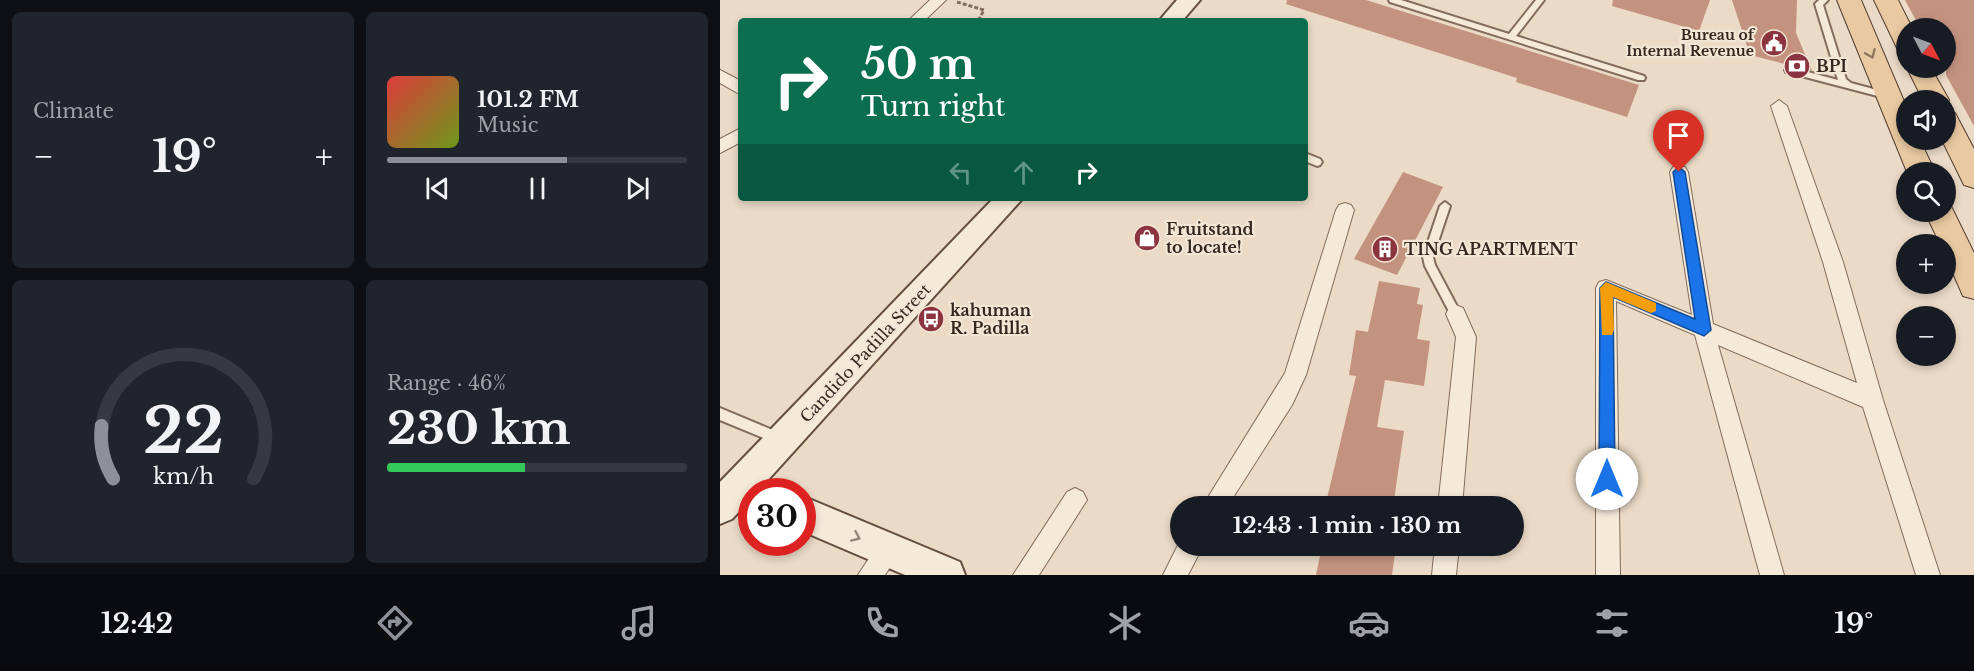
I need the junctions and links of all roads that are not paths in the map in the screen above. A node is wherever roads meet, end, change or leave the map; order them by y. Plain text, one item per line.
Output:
1 (939, 0) edge
2 (1189, 0) edge
3 (1397, 0) edge
4 (1540, 0) edge
5 (1824, 0) edge
6 (1849, 0) edge
7 (1886, 0) edge
8 (918, 18) edge
9 (1173, 18) edge
10 (1896, 21) edge
11 (1512, 36) junction
12 (1789, 70) dead end
13 (720, 76) edge
14 (1641, 78) dead end
15 (1847, 84) junction
16 (738, 87) edge
17 (1889, 96) junction
18 (1779, 106) dead end
19 (1896, 112) edge
20 (738, 136) edge
21 (1956, 140) edge
22 (720, 147) edge
23 (1308, 158) edge
24 (1317, 162) dead end
25 (1679, 172) dead end
26 (1974, 177) edge
27 (1007, 201) edge
28 (1445, 206) dead end
29 (1345, 210) dead end
30 (1945, 222) edge
31 (1973, 281) edge
32 (1456, 314) joint
33 (1704, 330) junction
34 (1872, 400) junction
35 (720, 414) edge
36 (784, 440) junction
37 (753, 478) edge
38 (1221, 496) edge
39 (1451, 496) edge
40 (1075, 500) dead end
41 (816, 522) edge
42 (1185, 556) edge
43 (1446, 556) edge
44 (879, 563) edge
45 (947, 575) edge
46 (1025, 575) edge
47 (1175, 575) edge
48 (1444, 575) edge
49 (1608, 575) edge
50 (1772, 575) edge
51 (1928, 575) edge

1 - 8 street
2 - 9 main road
3 - 11 lane
4 - 11 lane
5 - 15 lane
6 -> 17 main road
7 - 10 main road
11 - 14 lane
12 - 15 lane
13 - 16 street
15 - 17 lane
17 - 19 main road
18 - 34 street
20 - 22 street
21 - 26 main road
23 - 24 lane
25 - 33 street
27 - 36 main road, Candido Padilla Street
28 - 32 lane
29 - 38 street
30 - 31 main road
32 - 39 street
33 - 34 street
33 - 49 street
33 - 50 street
34 - 51 street
35 - 36 lane
36 - 37 main road, Candido Padilla Street
40 - 46 street
41 -> 44 main road
42 - 47 street
43 - 48 street
44 - 45 main road

